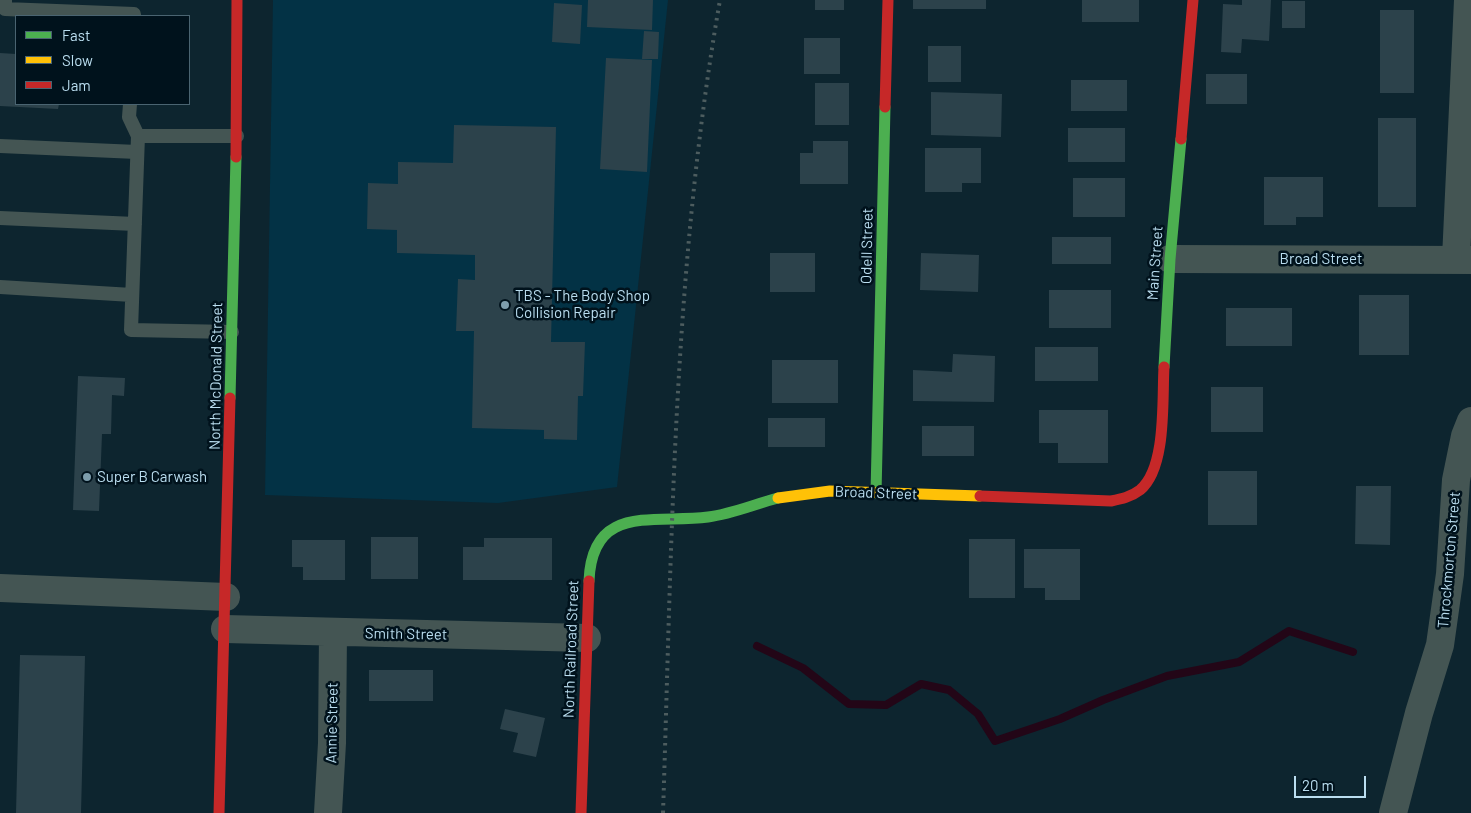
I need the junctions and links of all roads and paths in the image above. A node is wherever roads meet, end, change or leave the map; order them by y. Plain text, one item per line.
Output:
1 (134, 0) edge
2 (237, 0) edge
3 (888, 0) edge
4 (1193, 0) edge
5 (1468, 0) edge
6 (3, 6) edge
7 (134, 15) edge
8 (130, 105) edge
9 (138, 136) junction
10 (237, 136) junction
11 (0, 146) edge
12 (137, 152) junction
13 (0, 218) edge
14 (135, 224) junction
15 (1170, 259) junction
16 (1464, 259) edge
17 (0, 287) edge
18 (132, 295) junction
19 (232, 332) junction
20 (1471, 421) edge
21 (876, 493) junction
22 (1110, 501) joint
23 (644, 519) joint
24 (0, 588) edge
25 (226, 597) junction
26 (225, 629) junction
27 (333, 632) junction
28 (587, 638) junction
29 (219, 813) edge
30 (328, 813) edge
31 (581, 813) edge
32 (1393, 813) edge

1 - 7 lane
2 - 10 street, North McDonald Street
3 - 21 street, Odell Street
4 - 15 street, Main Street
5 - 16 street
6 - 7 lane
8 - 9 lane
9 - 10 lane
9 - 12 lane
10 - 19 street, North McDonald Street
11 - 12 lane
12 - 14 lane
13 - 14 lane
14 - 18 lane
15 - 16 street, Broad Street
15 - 22 street, Main Street
17 - 18 lane
18 - 19 lane
19 - 25 street, North McDonald Street
20 - 32 street, Throckmorton Street
21 - 22 street, Broad Street
21 - 23 street, Broad Street
23 - 28 street, North Railroad Street
24 - 25 street
25 - 26 street, North McDonald Street
26 - 27 street, Smith Street
26 - 29 street, North McDonald Street
27 - 28 street, Smith Street
27 - 30 street, Annie Street
28 - 31 street, North Railroad Street

